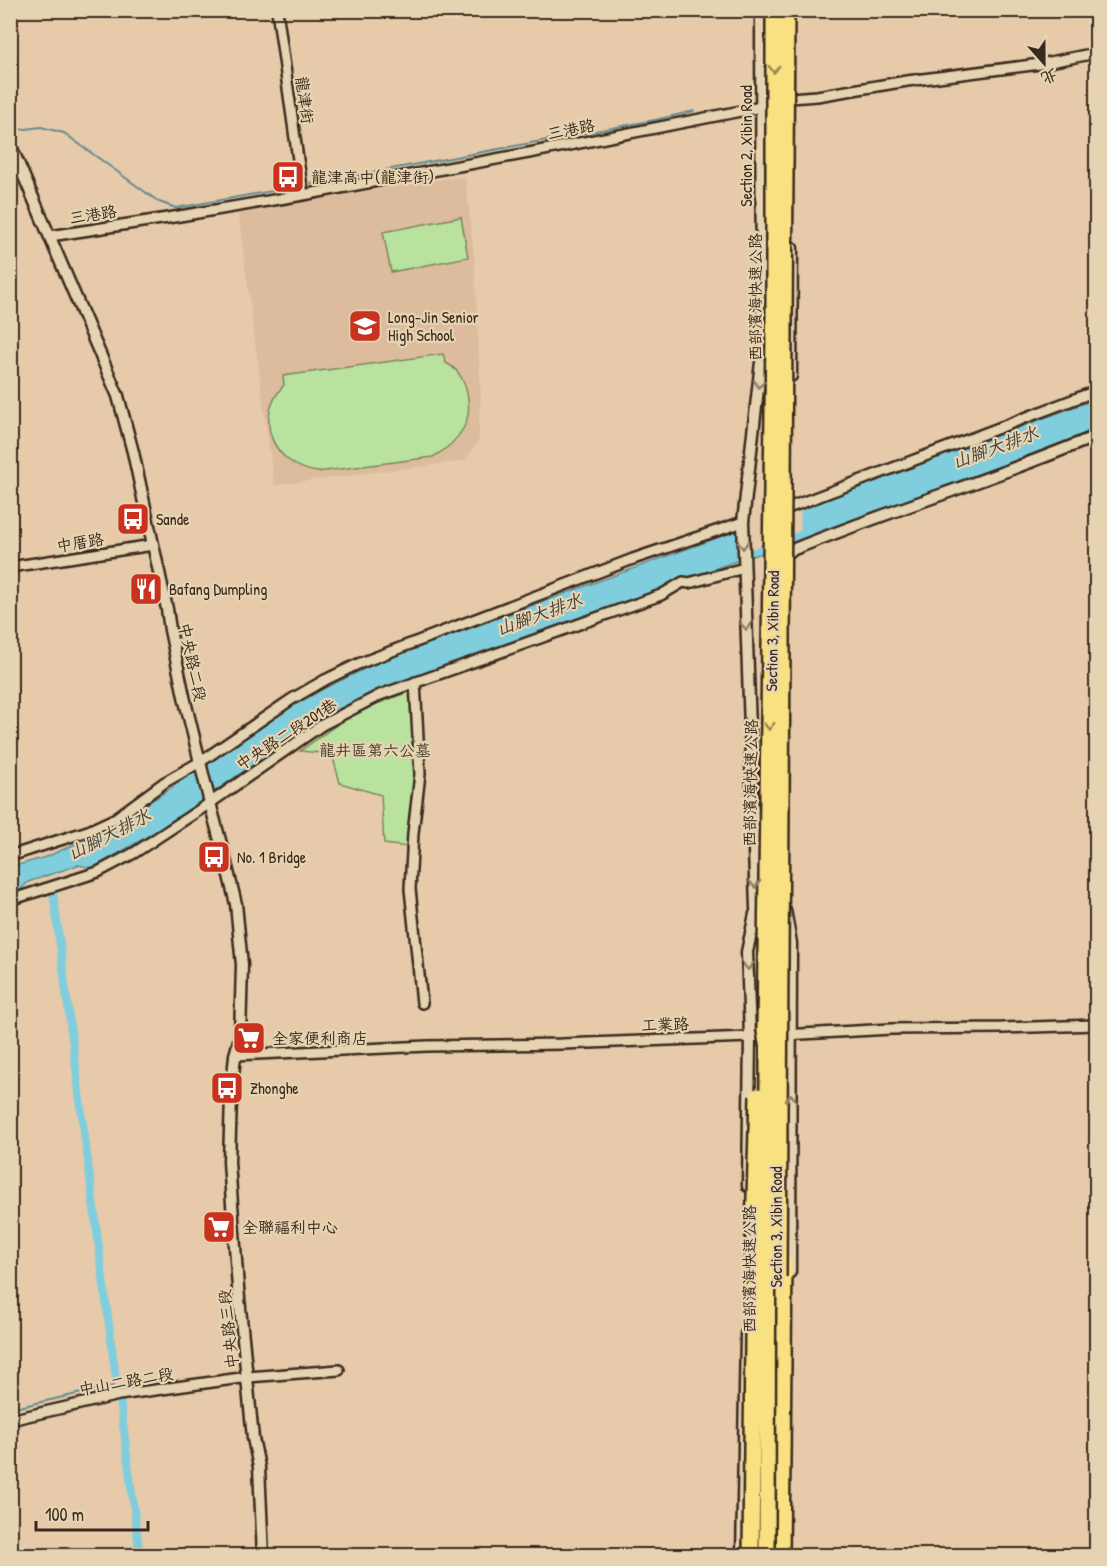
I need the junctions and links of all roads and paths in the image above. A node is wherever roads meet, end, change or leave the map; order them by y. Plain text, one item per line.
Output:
1 (212, 10) edge
2 (277, 10) edge
3 (761, 10) edge
4 (774, 10) edge
5 (786, 10) edge
6 (792, 10) edge
7 (199, 12) dead end
8 (1096, 53) edge
9 (790, 98) junction
10 (761, 108) junction
11 (10, 144) edge
12 (303, 195) junction
13 (50, 236) junction
14 (1096, 392) edge
15 (1096, 436) edge
16 (788, 508) junction
17 (743, 522) junction
18 (153, 545) junction
19 (787, 552) junction
20 (10, 567) edge
21 (744, 568) junction
22 (415, 682) junction
23 (200, 762) junction
24 (210, 803) junction
25 (10, 856) edge
26 (783, 899) junction
27 (10, 900) edge
28 (756, 908) junction
29 (770, 991) junction
30 (422, 1003) dead end
31 (1096, 1025) edge
32 (768, 1033) junction
33 (790, 1035) junction
34 (750, 1037) junction
35 (235, 1055) junction
36 (779, 1097) junction
37 (231, 1098) joint
38 (339, 1370) dead end
39 (248, 1377) junction
40 (10, 1420) edge
41 (263, 1556) edge
42 (742, 1556) edge
43 (751, 1556) edge
44 (767, 1556) edge
45 (775, 1556) edge
46 (781, 1556) edge
47 (788, 1556) edge

1 - 7 street
2 - 12 street, 龍津街
3 - 10 street, Section 2, Xibin Road
4 -> 32 highway, 西部濱海快速公路, bridge
5 - 36 highway, 西部濱海快速公路, bridge
6 - 9 street
8 - 9 street, 三港路
9 - 10 street, 三港路
9 - 16 street
10 - 12 street, 三港路
10 -> 17 street, Section 2, Xibin Road
11 - 13 street, 中央路二段
12 - 13 street, 三港路
13 - 18 street, 中央路二段
14 - 16 street
15 - 19 street
16 - 19 street, Section 3, Xibin Road
17 -> 21 street, Section 2, Xibin Road
17 - 23 street
18 - 20 street, 中厝路
18 - 23 street, 中央路二段
19 - 26 street, Section 3, Xibin Road
21 - 22 street, 中央路二段201巷
21 -> 28 street, Section 3, Xibin Road
22 - 24 street, 中央路二段201巷
22 - 30 street
23 - 24 street, 中央路二段
23 - 25 street
24 - 27 street, 中央路二段201巷
24 - 35 street, 中央路二段
26 - 29 street, Section 3, Xibin Road
26 - 33 street, Section 3, Xibin Road
28 - 29 street, Section 3, Xibin Road
28 -> 34 street, Section 3, Xibin Road
29 - 32 street, Section 3, Xibin Road
31 - 33 street, 工業路
32 - 33 street, 工業路
32 - 34 street, 工業路
32 - 43 highway, bridge
32 - 44 highway, 西部濱海快速公路, bridge
32 - 44 street, Section 3, Xibin Road
47 -> 33 street, Section 3, Xibin Road
34 - 35 street, 工業路
34 - 42 street, Section 3, Xibin Road
35 - 37 street, 中央路二段
36 - 45 highway, 西部濱海快速公路, bridge
36 - 46 highway, bridge
37 - 39 street, 中央路三段
38 - 39 street, 中山二路二段
39 - 40 street, 中山二路二段
39 - 41 street, 中央路三段

